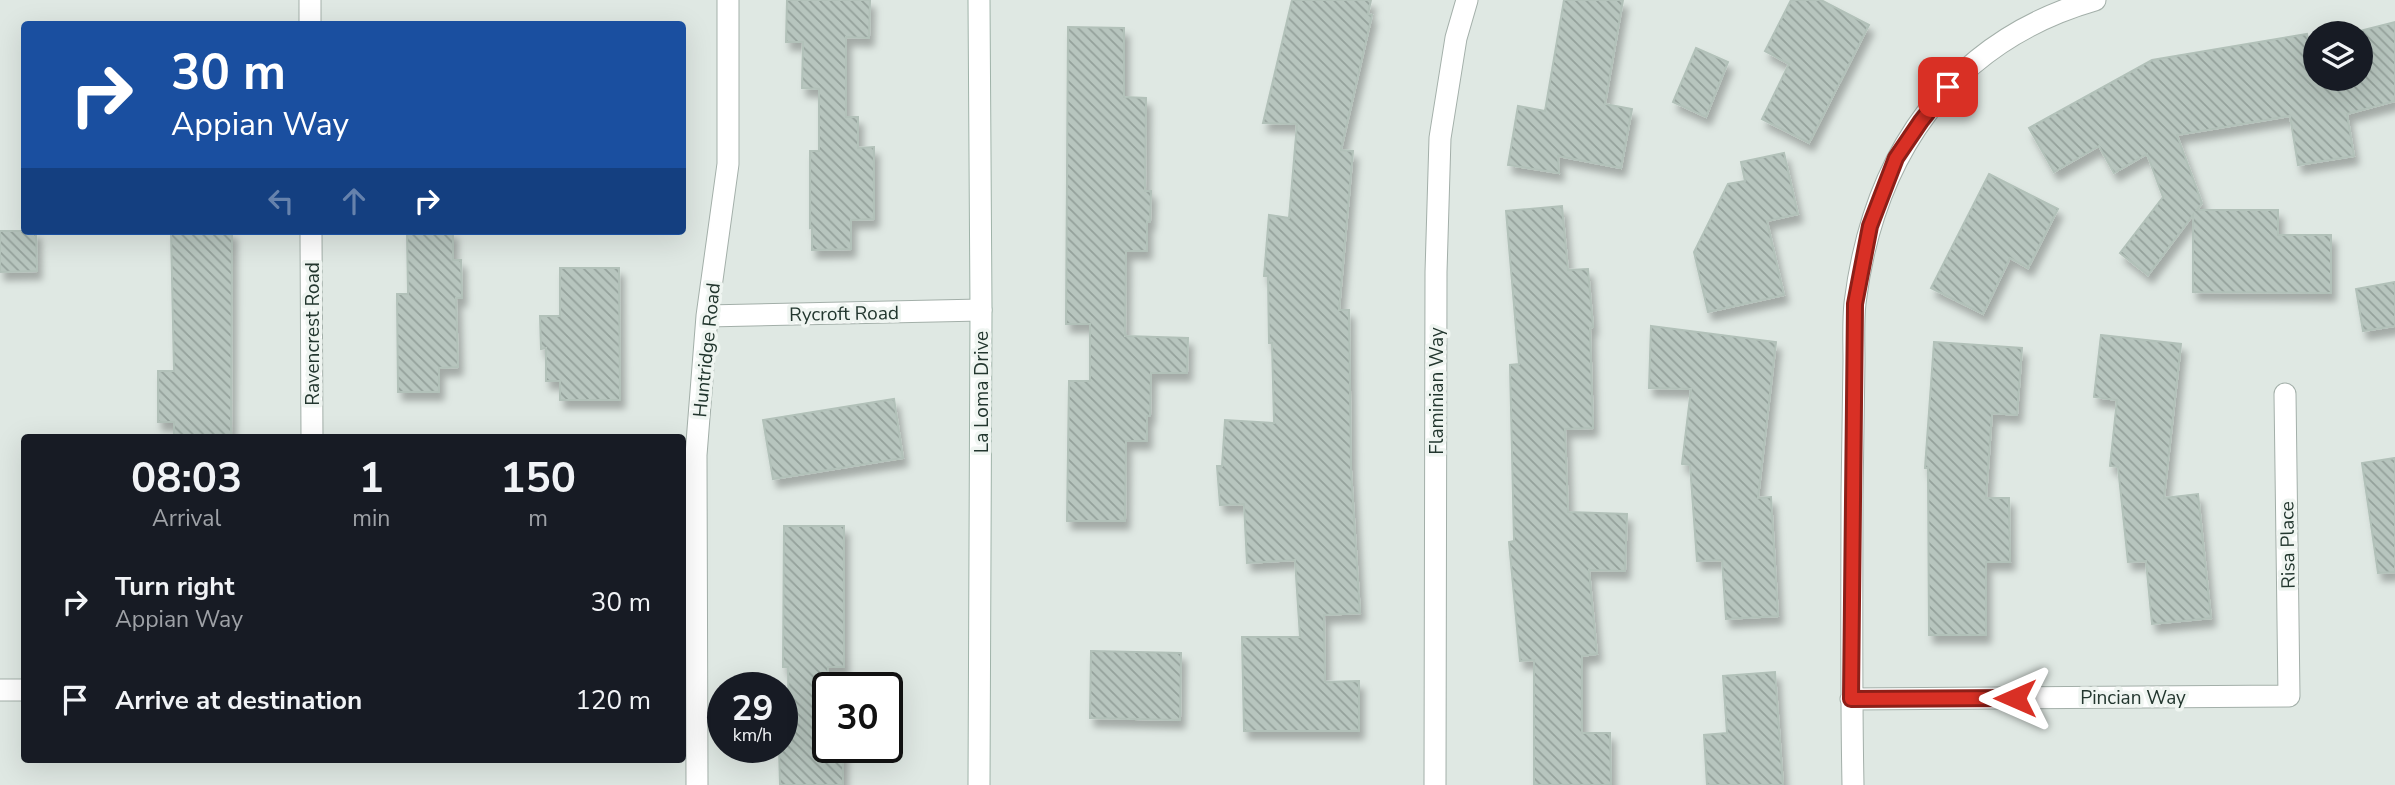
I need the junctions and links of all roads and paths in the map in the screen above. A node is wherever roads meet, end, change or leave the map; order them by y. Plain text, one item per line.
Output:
1 (310, 0) edge
2 (727, 0) edge
3 (979, 0) edge
4 (1467, 0) edge
5 (2095, 0) edge
6 (310, 21) edge
7 (311, 235) edge
8 (981, 310) junction
9 (707, 316) junction
10 (2285, 394) dead end
11 (312, 434) edge
12 (0, 690) edge
13 (21, 690) edge
14 (2289, 696) joint
15 (1851, 699) junction
16 (697, 785) edge
17 (979, 785) edge
18 (1436, 785) edge
19 (1853, 785) edge

1 - 6 street
2 - 9 street, Huntridge Road
3 - 8 street, La Loma Drive
4 - 18 street, Flaminian Way
5 - 15 street
7 - 11 street, Ravencrest Road
8 - 9 street, Rycroft Road
8 - 17 street, La Loma Drive
9 - 16 street, Huntridge Road
10 - 14 street, Risa Place
12 - 13 street
14 - 15 street, Pincian Way
15 - 19 street

